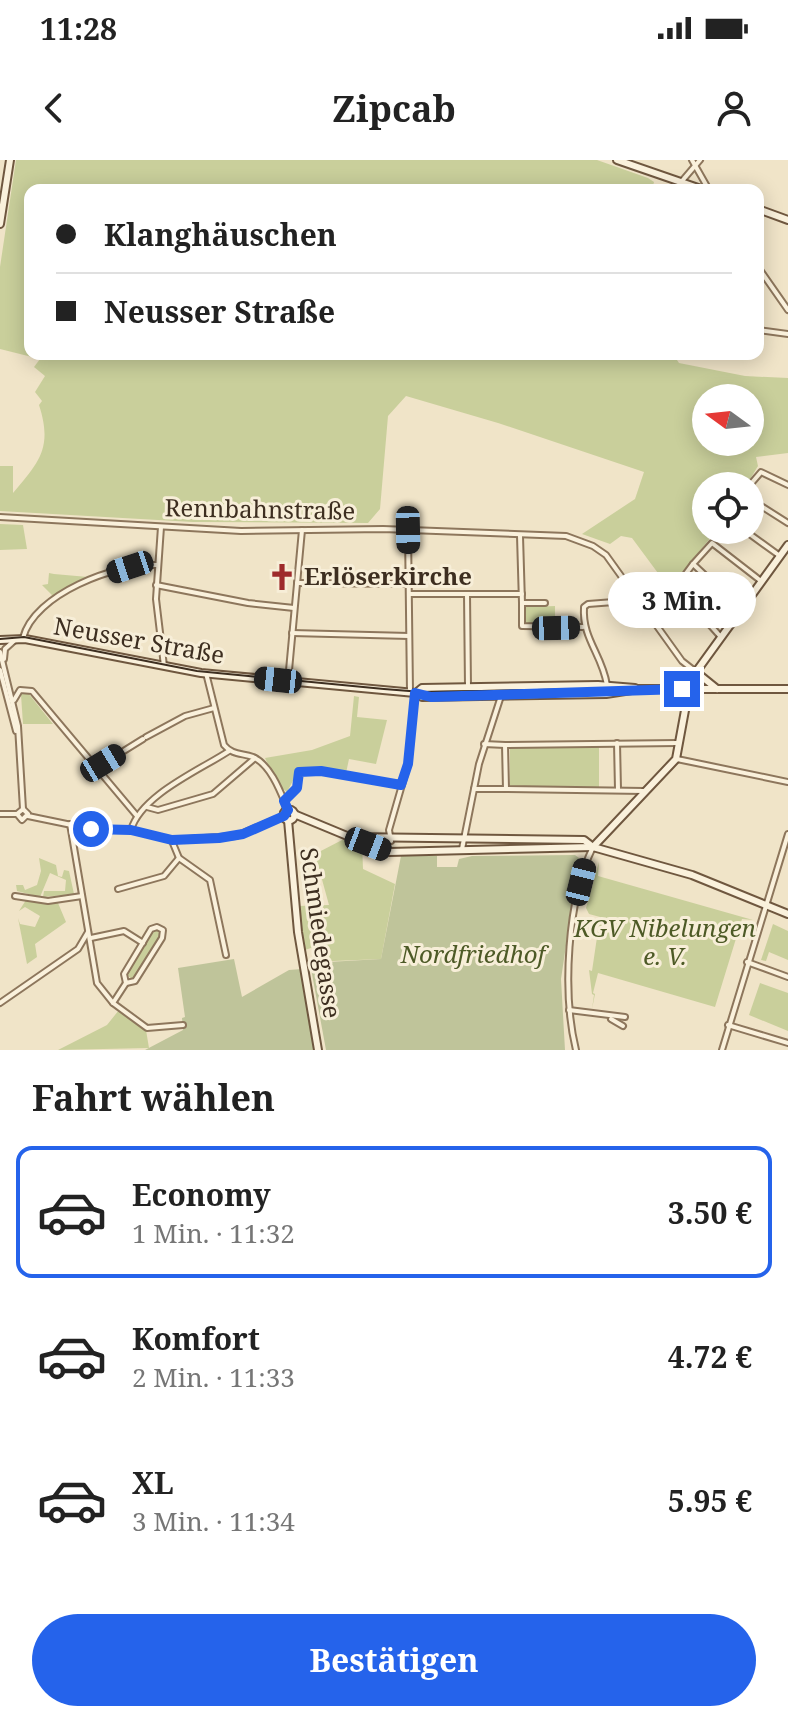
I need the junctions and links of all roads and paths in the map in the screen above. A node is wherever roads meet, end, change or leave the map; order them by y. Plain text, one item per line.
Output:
1 (10, 160) edge
2 (617, 160) edge
3 (692, 160) edge
4 (700, 160) edge
5 (696, 167) junction
6 (679, 181) junction
7 (688, 184) edge
8 (704, 184) edge
9 (764, 211) edge
10 (788, 220) edge
11 (0, 224) edge
12 (764, 276) edge
13 (788, 310) edge
14 (764, 331) edge
15 (788, 334) edge
16 (764, 474) edge
17 (788, 485) edge
18 (764, 508) edge
19 (0, 517) edge
20 (788, 523) edge
21 (161, 527) junction
22 (302, 530) junction
23 (408, 530) junction
24 (520, 536) junction
25 (763, 544) edge
26 (788, 545) edge
27 (780, 556) junction
28 (693, 564) junction
29 (157, 565) junction
30 (761, 581) junction
31 (297, 583) junction
32 (409, 584) junction
33 (156, 585) junction
34 (409, 594) junction
35 (467, 594) junction
36 (522, 594) junction
37 (640, 600) junction
38 (522, 603) junction
39 (545, 603) dead end
40 (294, 608) junction
41 (741, 609) junction
42 (583, 627) junction
43 (292, 633) junction
44 (409, 636) junction
45 (720, 636) junction
46 (21, 638) junction
47 (0, 640) edge
48 (0, 652) edge
49 (3, 661) junction
50 (164, 666) junction
51 (0, 670) edge
52 (696, 672) junction
53 (206, 673) junction
54 (288, 681) junction
55 (607, 685) junction
56 (468, 687) junction
57 (638, 689) junction
58 (670, 689) junction
59 (689, 689) junction
60 (717, 689) junction
61 (788, 689) edge
62 (413, 693) junction
63 (606, 694) junction
64 (490, 696) junction
65 (501, 696) junction
66 (14, 700) junction
67 (686, 707) junction
68 (214, 708) junction
69 (495, 709) junction
70 (18, 741) junction
71 (617, 743) junction
72 (680, 743) junction
73 (484, 744) junction
74 (505, 745) junction
75 (229, 751) junction
76 (255, 758) junction
77 (676, 759) junction
78 (98, 767) junction
79 (788, 782) edge
80 (401, 785) junction
81 (474, 789) junction
82 (506, 789) junction
83 (618, 789) junction
84 (644, 791) junction
85 (284, 801) junction
86 (147, 807) junction
87 (23, 809) junction
88 (0, 814) edge
89 (17, 814) junction
90 (289, 815) junction
91 (28, 816) junction
92 (137, 816) junction
93 (70, 824) junction
94 (131, 830) junction
95 (788, 836) edge
96 (351, 837) junction
97 (493, 838) junction
98 (465, 839) junction
99 (172, 840) junction
100 (389, 841) junction
101 (593, 847) junction
102 (476, 851) junction
103 (487, 851) junction
104 (389, 852) junction
105 (456, 852) junction
106 (179, 858) junction
107 (118, 889) dead end
108 (15, 896) dead end
109 (82, 896) junction
110 (766, 905) junction
111 (788, 914) edge
112 (89, 930) junction
113 (91, 938) junction
114 (143, 943) junction
115 (78, 949) junction
116 (91, 953) junction
117 (226, 955) dead end
118 (747, 962) junction
119 (788, 977) edge
120 (126, 983) junction
121 (0, 1003) edge
122 (113, 1003) junction
123 (569, 1010) junction
124 (609, 1017) junction
125 (625, 1017) dead end
126 (183, 1025) dead end
127 (728, 1025) junction
128 (623, 1026) dead end
129 (788, 1043) edge
130 (318, 1050) edge
131 (576, 1050) edge
132 (722, 1050) edge

1 - 11 main road
2 - 6 main road
3 - 5 street
4 - 5 street
5 - 6 street
5 - 8 street
6 - 7 main road
9 - 10 main road
12 - 13 street
14 - 15 street
16 - 17 street
18 - 20 street
19 - 21 street, Rennbahnstraße
21 - 22 street, Rennbahnstraße
21 - 29 street
22 - 23 street, Rennbahnstraße
22 - 31 street
23 - 24 street, Rennbahnstraße
23 - 32 street
24 - 36 street
24 - 37 street, Rennbahnstraße
25 - 27 street
26 - 27 main road
27 - 30 main road
28 - 30 street
28 - 41 street
28 - 45 street
29 - 33 street
29 - 46 street
30 - 41 main road
31 - 32 street
31 - 40 street
32 - 34 street
33 - 40 street
33 - 50 street
34 - 35 street
34 - 44 street
35 - 36 street
35 - 56 street
36 - 38 street
37 - 42 street
37 - 52 street, Rennbahnstraße
38 - 39 street
38 - 42 street
40 - 43 street
41 - 45 main road
42 - 55 street
43 - 44 street
43 - 54 street
44 - 62 street
45 - 52 main road
46 - 47 main road, Neusser Straße
46 - 49 street
46 - 50 main road, Neusser Straße
48 - 49 street
49 - 66 street
50 - 53 main road, Neusser Straße
51 - 70 street
52 - 59 main road
52 - 60 main road
53 - 54 main road, Neusser Straße
53 - 68 street
54 - 62 main road, Neusser Straße
55 - 56 main road, Neusser Straße
55 - 57 main road, Neusser Straße
55 - 63 street
56 - 62 main road, Neusser Straße
57 - 58 main road, Neusser Straße
57 - 63 main road, Neusser Straße
58 - 59 main road, Neusser Straße
58 - 67 main road
59 - 60 main road, Neusser Straße
59 - 67 main road
60 - 61 main road, Neusser Straße
62 - 64 main road, Neusser Straße
62 - 80 street
63 - 65 main road, Neusser Straße
64 - 65 main road, Neusser Straße
64 - 69 street
65 - 69 street
66 - 70 street
66 - 78 street
67 - 72 main road
68 - 75 street
68 - 78 street
69 - 73 street
70 - 87 street
71 - 72 street
71 - 74 street
71 - 83 street
72 - 77 main road
73 - 74 street
73 - 81 street
74 - 82 street
75 - 76 street
75 - 86 street
76 - 85 street, Schmiedegasse
76 - 86 street
77 - 79 street
77 - 84 main road
78 - 92 street
80 - 85 street
80 - 100 street
81 - 82 street
81 - 98 street
82 - 83 street
83 - 84 street
84 - 101 main road
85 - 90 street, Schmiedegasse
86 - 92 street
87 - 89 street
87 - 91 street
88 - 89 street
89 - 91 street
90 - 96 main road
90 - 99 street
90 - 130 main road, Schmiedegasse
91 - 93 street
92 - 94 street
93 - 94 street
93 - 109 street
94 - 99 street
95 - 110 street
96 - 100 main road
96 - 104 main road
97 - 98 main road
97 - 101 main road
97 - 103 street
98 - 100 main road
98 - 102 street
98 - 105 street
99 - 106 street
100 - 104 street
101 - 103 main road
101 - 110 main road
101 - 123 street
102 - 103 main road
102 - 105 main road
104 - 105 main road
106 - 107 street
106 - 117 street
108 - 109 street
109 - 112 street
110 - 111 main road
110 - 118 street
112 - 113 street
112 - 115 street
113 - 114 street
113 - 116 street
114 - 120 street
114 - 120 street
115 - 116 street
115 - 121 street
116 - 122 street
118 - 119 street
118 - 127 street
120 - 122 street
122 - 126 street
123 - 124 street
123 - 131 street
124 - 125 street
124 - 128 street
127 - 129 street
127 - 132 street

